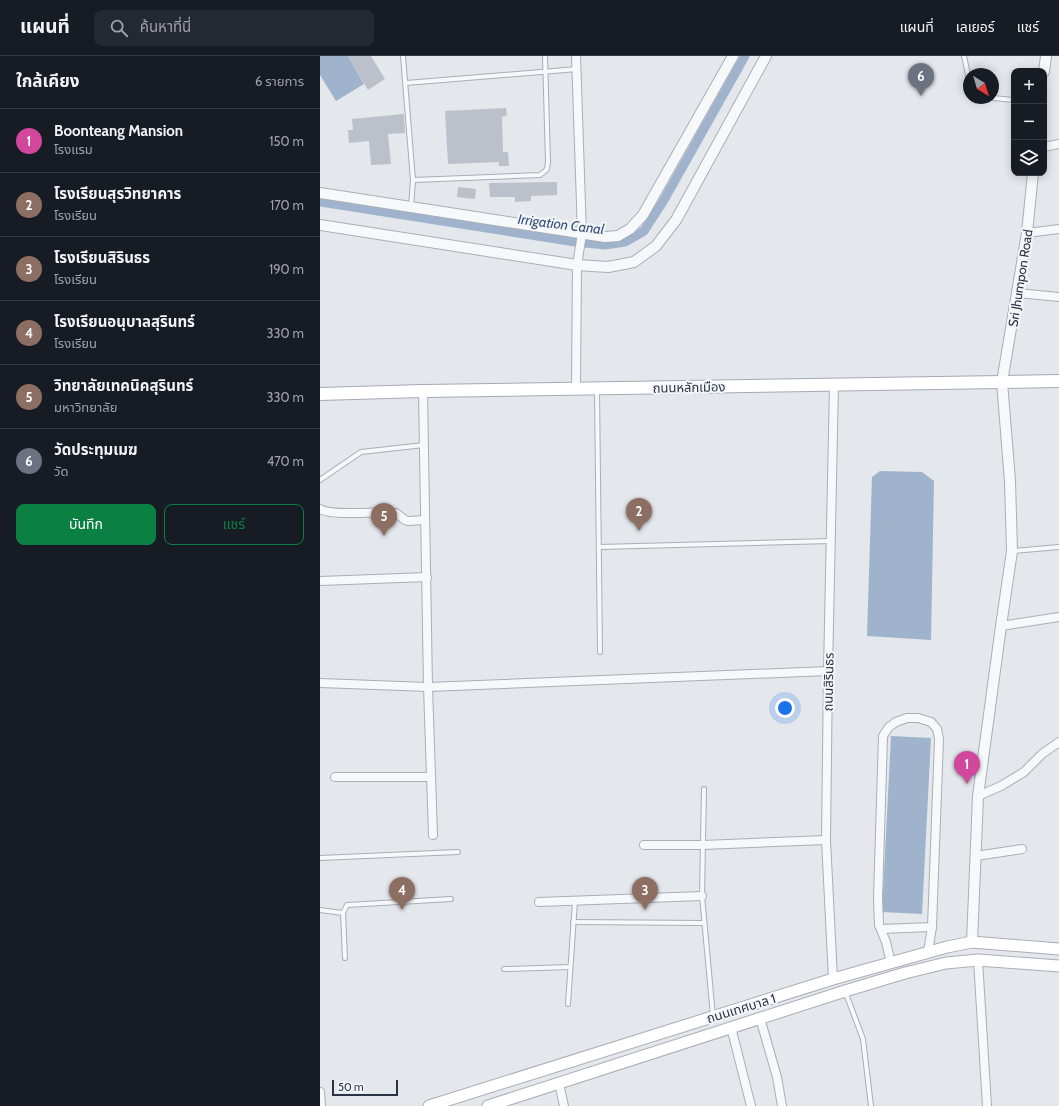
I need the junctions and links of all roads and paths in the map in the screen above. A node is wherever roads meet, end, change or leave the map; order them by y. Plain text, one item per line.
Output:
1 (403, 56) edge
2 (544, 56) edge
3 (576, 56) edge
4 (733, 56) edge
5 (766, 56) edge
6 (964, 56) edge
7 (1046, 56) edge
8 (967, 68) edge
9 (1044, 68) edge
10 (577, 69) junction
11 (545, 72) junction
12 (406, 83) junction
13 (999, 99) edge
14 (1011, 100) edge
15 (1059, 144) edge
16 (1047, 146) edge
17 (1033, 176) edge
18 (413, 180) junction
19 (320, 193) edge
20 (411, 207) junction
21 (320, 225) edge
22 (1059, 230) edge
23 (1027, 233) junction
24 (582, 234) junction
25 (577, 265) junction
26 (1018, 293) junction
27 (1059, 297) edge
28 (1059, 381) edge
29 (1002, 382) junction
30 (834, 385) junction
31 (576, 388) junction
32 (597, 388) junction
33 (423, 391) junction
34 (320, 394) edge
35 (424, 445) junction
36 (320, 480) edge
37 (320, 509) edge
38 (425, 520) junction
39 (831, 541) junction
40 (599, 547) junction
41 (1059, 547) edge
42 (1012, 551) junction
43 (427, 577) junction
44 (320, 581) edge
45 (1059, 617) edge
46 (1001, 626) junction
47 (600, 652) dead end
48 (828, 671) junction
49 (320, 684) edge
50 (428, 687) junction
51 (1059, 742) edge
52 (335, 777) dead end
53 (431, 777) junction
54 (704, 789) dead end
55 (978, 796) junction
56 (433, 835) dead end
57 (826, 840) junction
58 (644, 845) dead end
59 (703, 845) junction
60 (1022, 849) dead end
61 (458, 852) dead end
62 (976, 856) junction
63 (320, 858) edge
64 (702, 896) junction
65 (451, 899) dead end
66 (576, 900) junction
67 (539, 902) dead end
68 (320, 910) edge
69 (344, 913) junction
70 (573, 922) junction
71 (704, 923) junction
72 (932, 927) junction
73 (881, 929) junction
74 (972, 942) junction
75 (1059, 949) edge
76 (928, 952) junction
77 (345, 958) dead end
78 (978, 960) junction
79 (891, 963) junction
80 (1059, 966) edge
81 (570, 967) junction
82 (504, 968) dead end
83 (833, 979) junction
84 (845, 991) junction
85 (568, 1004) dead end
86 (713, 1016) junction
87 (760, 1018) junction
88 (731, 1028) junction
89 (559, 1083) junction
90 (320, 1092) edge
91 (511, 1102) edge
92 (321, 1106) edge
93 (429, 1106) edge
94 (488, 1106) edge
95 (564, 1106) edge
96 (751, 1106) edge
97 (782, 1106) edge
98 (871, 1106) edge
99 (987, 1106) edge

1 - 12 lane
2 - 11 lane
3 - 10 street
4 - 24 street
5 - 25 street
6 - 8 lane
7 - 9 street
10 - 11 lane
10 - 24 street
11 - 12 lane
11 - 18 lane
12 - 18 lane
13 - 14 lane
15 - 16 street
17 - 23 street, Sri Jhumpon Road
18 - 20 lane
19 - 20 street
20 - 24 street
21 - 25 street
22 - 23 street
23 - 26 street, Sri Jhumpon Road
24 - 25 street
25 - 31 street
26 - 27 street
26 - 29 street, Sri Jhumpon Road
28 - 29 main road, ถนนหลักเมือง
29 - 30 main road, ถนนหลักเมือง
29 - 42 street, Sri Jhumpon Road
30 - 32 main road, ถนนหลักเมือง
30 - 39 street, ถนนสิรินธร
31 - 32 main road, ถนนหลักเมือง
31 - 33 main road, ถนนหลักเมือง
32 - 40 lane
33 - 34 main road, ถนนหลักเมือง
33 - 35 street
35 - 36 lane
35 - 38 street
37 - 38 street
38 - 43 street
39 - 40 lane
39 - 48 street, ถนนสิรินธร
40 - 47 lane
41 - 42 lane
42 - 46 street, Sri Jhumpon Road
43 - 44 street
43 - 50 street
45 - 46 street
46 - 55 street, Sri Jhumpon Road
48 - 50 street
48 - 57 street, ถนนสิรินธร
49 - 50 street
50 - 53 street
51 - 55 street
52 - 53 street
53 - 56 street
54 - 59 lane
55 - 62 street, Sri Jhumpon Road
57 - 59 street
57 - 83 street, ถนนสิรินธร
58 - 59 street
59 - 64 lane
60 - 62 street
61 - 63 lane
62 - 74 street, Sri Jhumpon Road
64 - 66 street
64 - 71 lane
65 - 69 lane
66 - 67 street
66 - 70 lane
68 - 69 lane
69 - 77 lane
70 - 71 lane
70 - 81 lane
71 - 86 lane
72 - 73 street
72 - 73 street
72 - 76 street
73 - 79 street
74 - 75 main road, ถนนเทศบาล 1
74 - 76 main road, ถนนเทศบาล 1
76 - 79 main road, ถนนเทศบาล 1
78 - 80 main road, ถนนเทศบาล 1
78 - 84 main road, ถนนเทศบาล 1
78 - 99 street
79 - 83 main road, ถนนเทศบาล 1
81 - 82 lane
81 - 85 lane
83 - 86 main road, ถนนเทศบาล 1
84 - 87 main road, ถนนเทศบาล 1
84 - 98 lane
86 - 93 main road, ถนนเทศบาล 1
87 - 88 main road, ถนนเทศบาล 1
87 - 97 street
88 - 89 main road, ถนนเทศบาล 1
88 - 96 street
89 - 91 main road, ถนนเทศบาล 1
89 - 95 street
90 - 92 street
91 - 94 main road, ถนนเทศบาล 1

